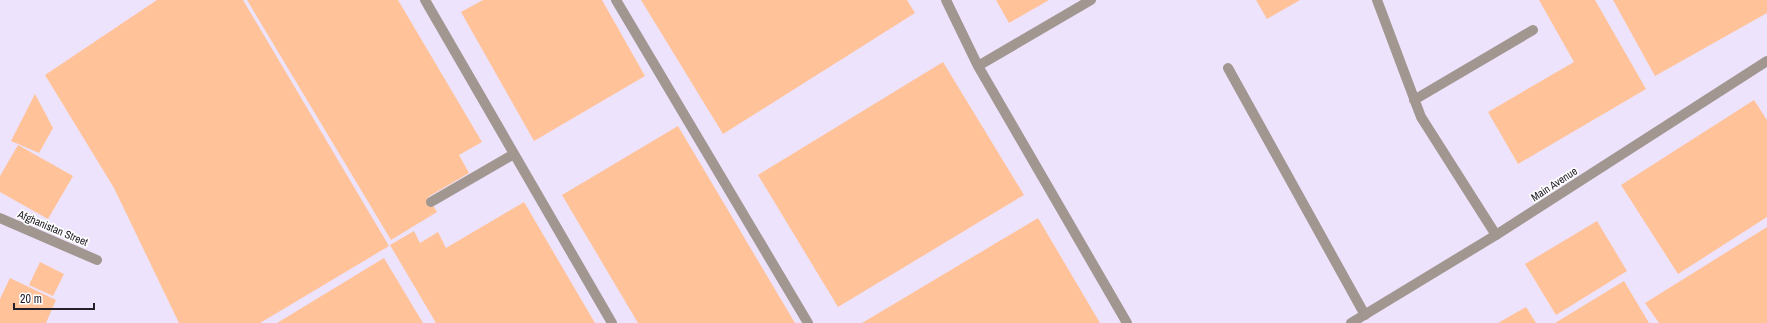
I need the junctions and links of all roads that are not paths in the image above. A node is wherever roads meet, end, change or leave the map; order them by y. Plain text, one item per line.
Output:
1 (425, 0) edge
2 (616, 0) edge
3 (946, 0) edge
4 (1091, 0) edge
5 (1377, 0) edge
6 (1533, 30) dead end
7 (1767, 61) edge
8 (978, 66) junction
9 (1228, 68) dead end
10 (1414, 100) junction
11 (514, 154) junction
12 (432, 202) dead end
13 (0, 218) edge
14 (1496, 235) junction
15 (97, 260) dead end
16 (1365, 314) junction
17 (612, 323) edge
18 (808, 323) edge
19 (1127, 323) edge
20 (1351, 323) edge

1 - 11 street
2 - 18 street
3 - 8 street
4 - 8 street
5 - 10 street
6 - 10 street
7 - 14 street, Main Avenue
8 - 19 street
9 - 16 street
10 - 14 street
11 - 12 street
11 - 17 street
13 - 15 street, Afghanistan Street
14 - 16 street, Main Avenue
16 - 20 street, Main Avenue

